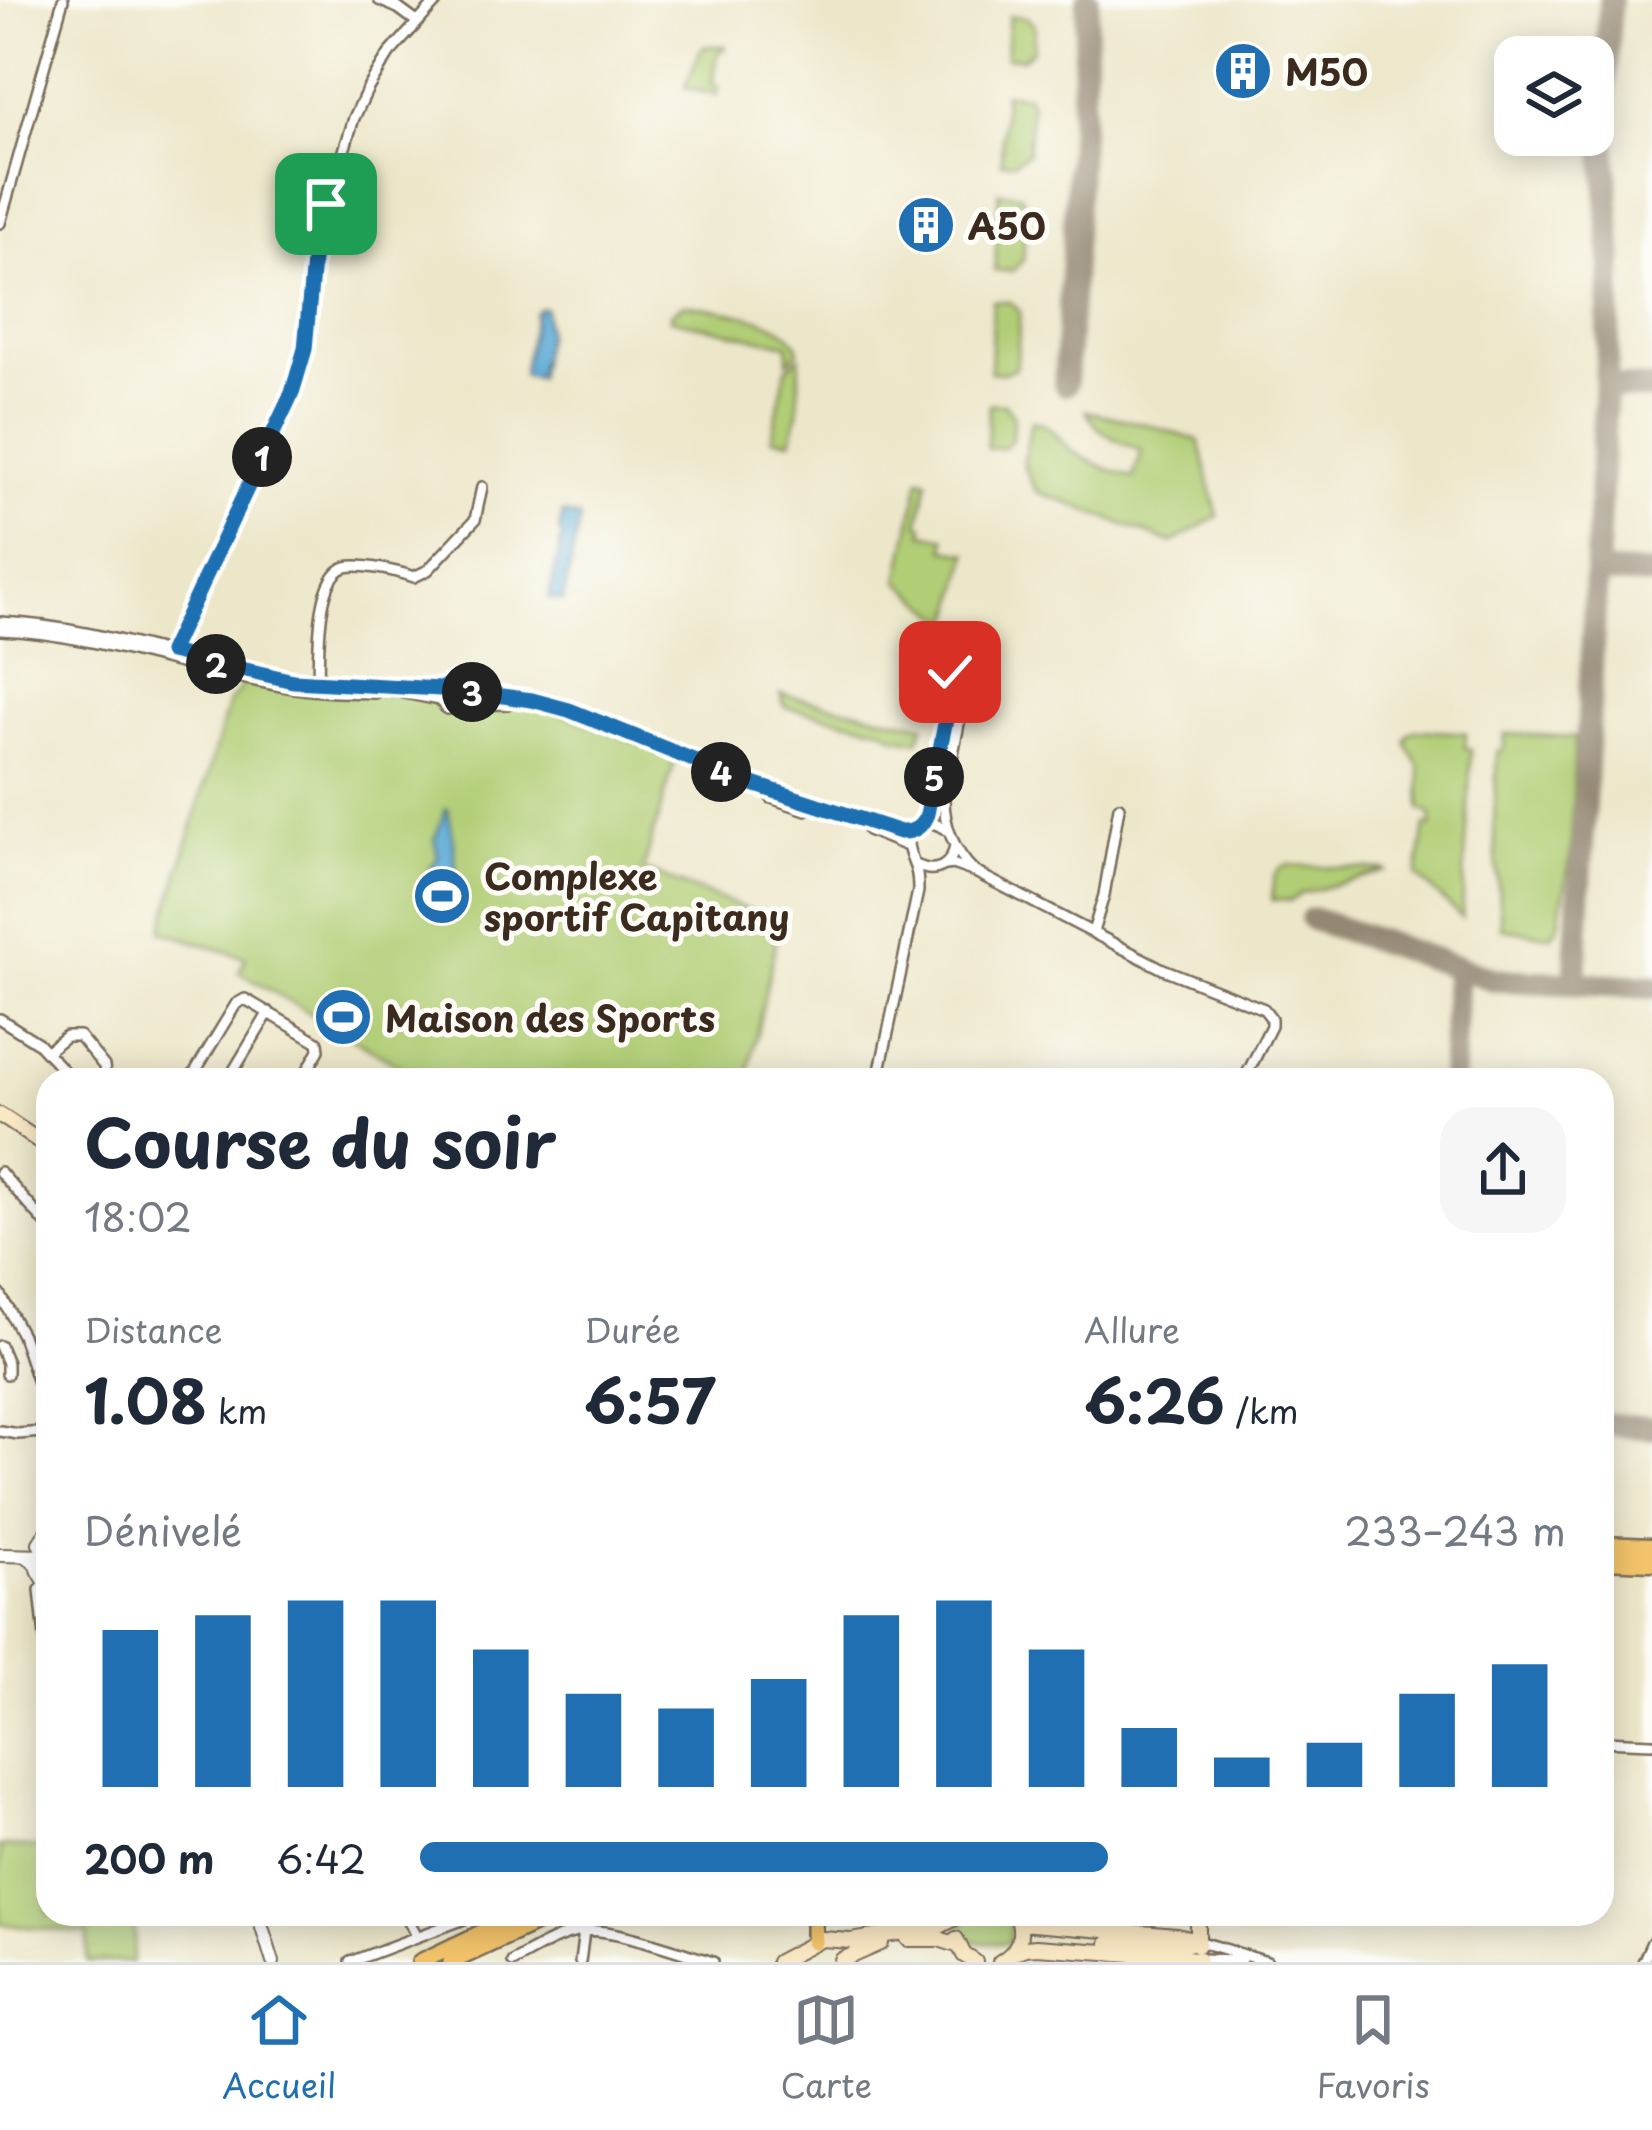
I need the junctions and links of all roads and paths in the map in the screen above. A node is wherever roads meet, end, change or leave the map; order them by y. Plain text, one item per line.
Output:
1 (63, 0) edge
2 (379, 0) edge
3 (438, 0) edge
4 (417, 22) junction
5 (0, 223) edge
6 (482, 487) dead end
7 (0, 626) edge
8 (168, 656) junction
9 (952, 656) dead end
10 (979, 664) dead end
11 (950, 676) junction
12 (976, 677) junction
13 (318, 687) junction
14 (466, 690) junction
15 (440, 695) junction
16 (950, 699) junction
17 (965, 700) junction
18 (463, 706) junction
19 (1119, 806) dead end
20 (923, 824) junction
21 (948, 831) junction
22 (911, 833) junction
23 (955, 845) junction
24 (907, 846) junction
25 (912, 862) junction
26 (946, 865) junction
27 (934, 870) junction
28 (975, 872) junction
29 (918, 890) junction
30 (1093, 932) junction
31 (269, 1012) junction
32 (0, 1019) edge
33 (47, 1052) junction
34 (61, 1068) edge
35 (104, 1068) edge
36 (197, 1068) edge
37 (235, 1068) edge
38 (308, 1068) edge
39 (881, 1068) edge
40 (1250, 1068) edge
41 (0, 1115) edge
42 (36, 1139) edge
43 (0, 1172) edge
44 (36, 1212) edge
45 (2, 1302) edge
46 (0, 1346) edge
47 (7, 1374) dead end
48 (36, 1376) edge
49 (0, 1431) edge
50 (36, 1433) edge
51 (1614, 1545) edge
52 (1652, 1547) edge
53 (2, 1555) edge
54 (36, 1556) edge
55 (1614, 1560) edge
56 (1652, 1562) edge
57 (1614, 1741) edge
58 (1652, 1743) edge
59 (262, 1926) edge
60 (412, 1926) edge
61 (445, 1926) edge
62 (496, 1926) edge
63 (529, 1926) edge
64 (940, 1926) edge
65 (956, 1926) edge
66 (1019, 1926) edge
67 (1084, 1926) edge
68 (1198, 1926) edge
69 (584, 1931) junction
70 (417, 1936) junction
71 (1198, 1941) junction
72 (834, 1942) junction
73 (1652, 1942) edge
74 (1081, 1949) junction
75 (810, 1950) edge
76 (965, 1956) edge
77 (1007, 1958) edge
78 (1199, 1960) edge
79 (841, 1961) edge
80 (273, 1962) edge
81 (350, 1962) edge
82 (420, 1962) edge
83 (451, 1962) edge
84 (512, 1962) edge
85 (580, 1962) edge
86 (713, 1962) edge
87 (778, 1962) edge
88 (1264, 1962) edge
89 (1643, 1962) edge

1 - 5 street
2 - 4 street
3 - 4 street
4 - 8 street
6 - 13 street
7 - 8 street
8 - 13 street
9 - 11 street
10 - 12 street
11 - 12 street
11 - 16 street
12 - 17 street
13 - 15 street
14 - 15 street
14 - 18 street
14 - 22 street
15 - 18 street
16 - 17 street
16 - 20 street
17 - 21 street
18 - 24 street
19 - 30 street
20 - 21 street
20 - 22 street
21 - 23 street
22 - 24 street
23 - 26 street
23 - 28 street
24 - 25 street
25 - 27 street
25 - 29 street
26 - 27 street
26 - 28 street
27 - 29 street
28 - 30 street
29 - 39 street
30 - 40 street
31 - 36 street
31 - 37 street
31 - 38 street
32 - 33 street
33 - 34 street
33 - 35 street
41 - 42 main road
43 - 44 street
45 - 48 street
46 - 47 street
49 - 50 street
51 - 52 highway
53 - 54 street
55 - 56 highway
57 - 58 street
59 - 80 street
60 - 70 street
61 - 70 street
62 - 82 highway
63 - 83 highway
64 - 72 main road
65 - 76 main road
66 - 77 main road
67 - 71 main road
68 - 71 main road
69 - 84 street
69 - 85 street
69 - 86 street
70 - 81 street
71 - 74 main road
71 - 78 main road
71 - 88 street
72 - 75 main road
72 - 79 main road
73 - 89 street
74 - 77 main road
74 - 78 main road
75 - 87 main road
76 - 79 main road
78 - 88 street

